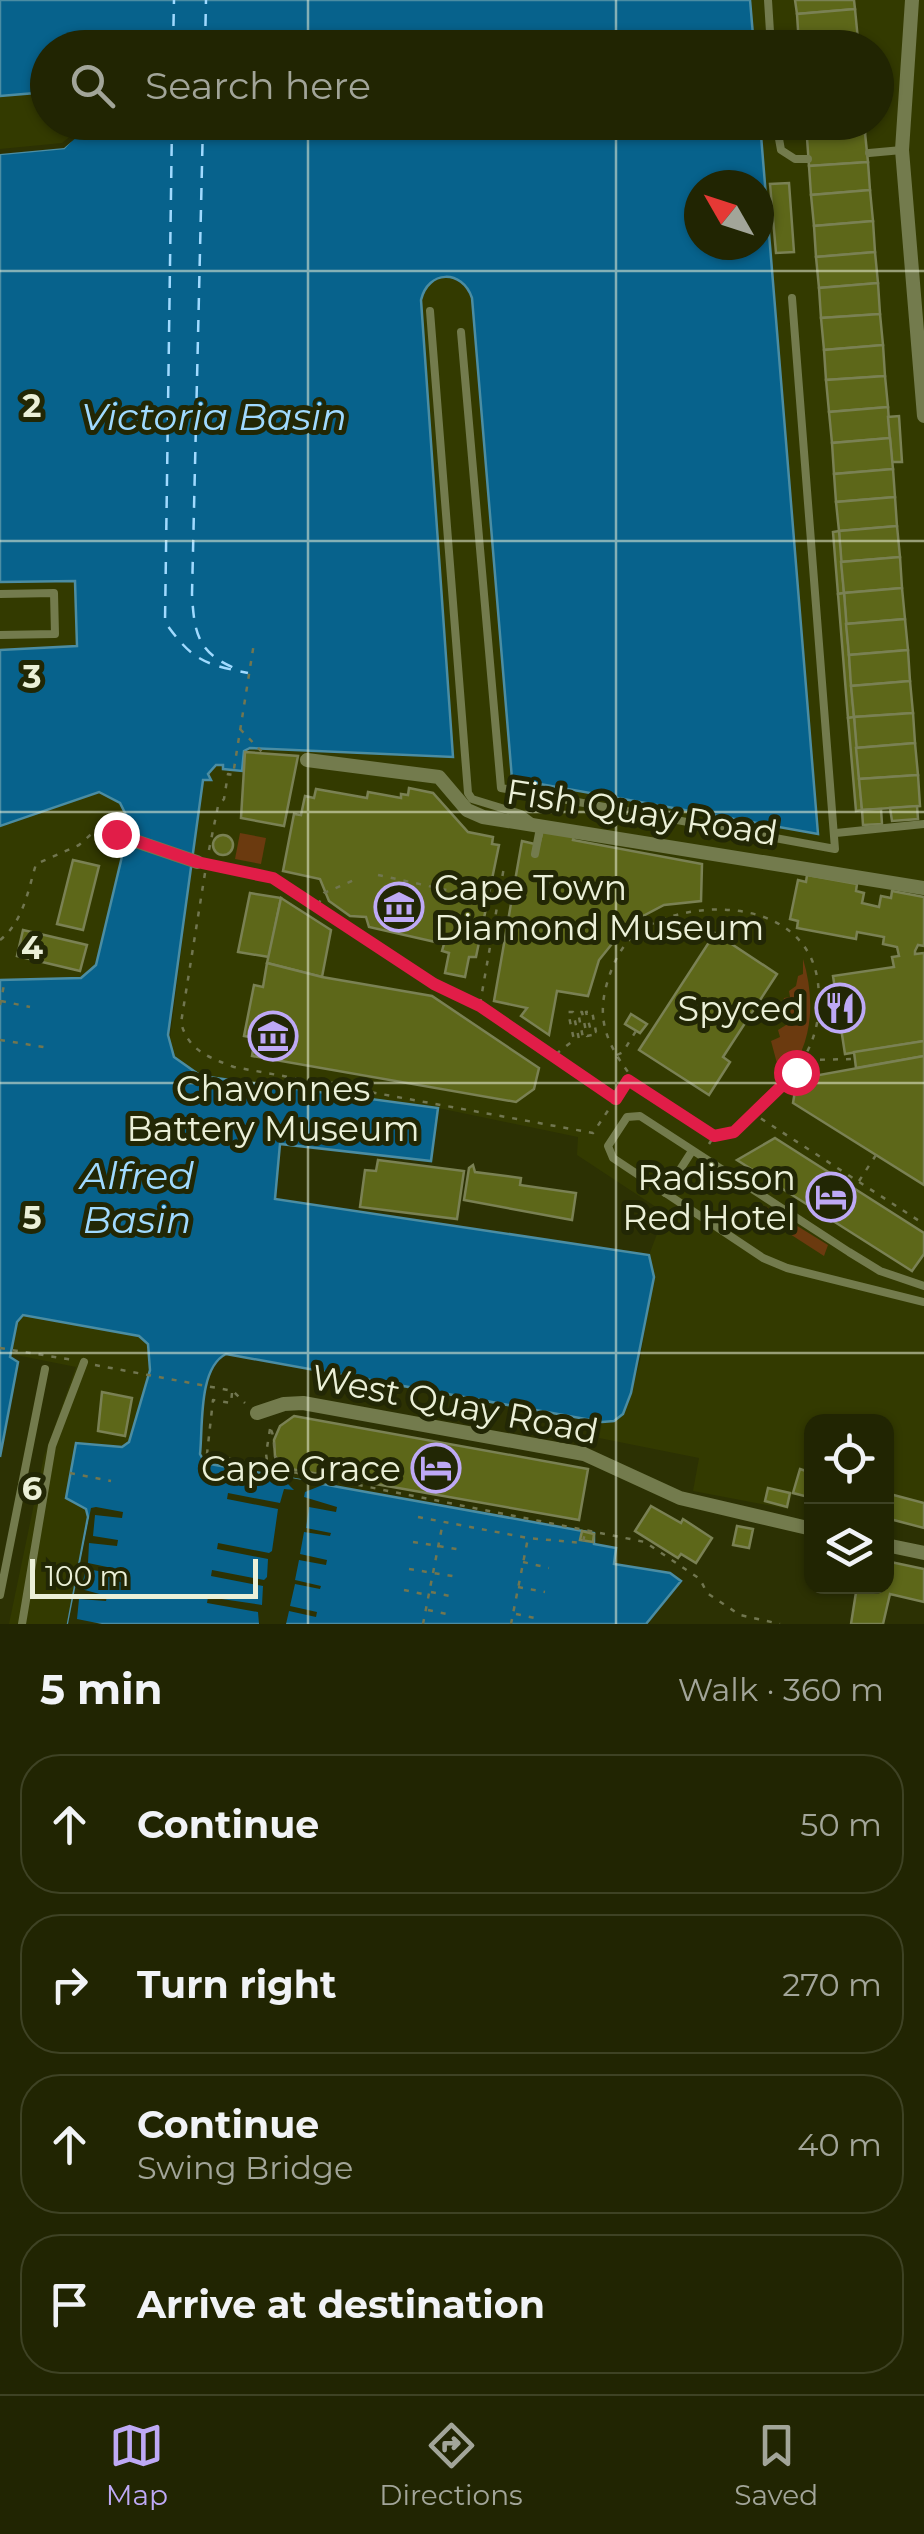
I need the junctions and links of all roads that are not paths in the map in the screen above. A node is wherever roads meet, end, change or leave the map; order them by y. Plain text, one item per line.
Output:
1 (768, 0) edge
2 (912, 0) edge
3 (770, 30) edge
4 (779, 140) edge
5 (902, 150) junction
6 (869, 153) dead end
7 (808, 159) dead end
8 (792, 298) dead end
9 (430, 311) dead end
10 (921, 323) edge
11 (461, 332) dead end
12 (924, 416) edge
13 (0, 594) edge
14 (0, 634) edge
15 (307, 760) dead end
16 (924, 824) edge
17 (540, 828) junction
18 (836, 833) junction
19 (116, 834) road end
20 (535, 854) dead end
21 (202, 863) road end
22 (924, 888) edge
23 (692, 1152) junction
24 (666, 1193) junction
25 (924, 1286) edge
26 (924, 1302) edge
27 (84, 1362) dead end
28 (45, 1369) dead end
29 (257, 1413) road end
30 (804, 1527) edge
31 (894, 1547) edge
32 (924, 1553) edge
33 (0, 1595) edge
34 (22, 1624) edge

1 - 3 lane
2 - 5 street
4 - 7 lane
5 - 6 lane
5 - 10 street
8 - 18 lane
9 - 17 lane
10 - 12 street
11 - 18 lane
13 - 14 lane
15 - 17 street, Fish Quay Road
16 - 18 lane
17 - 20 lane
17 - 22 street, Fish Quay Road
19 - 21 street
23 - 24 lane
23 - 24 lane
23 - 25 lane
24 - 26 lane
27 - 34 lane
28 - 33 lane
29 - 30 street, West Quay Road
31 - 32 street

